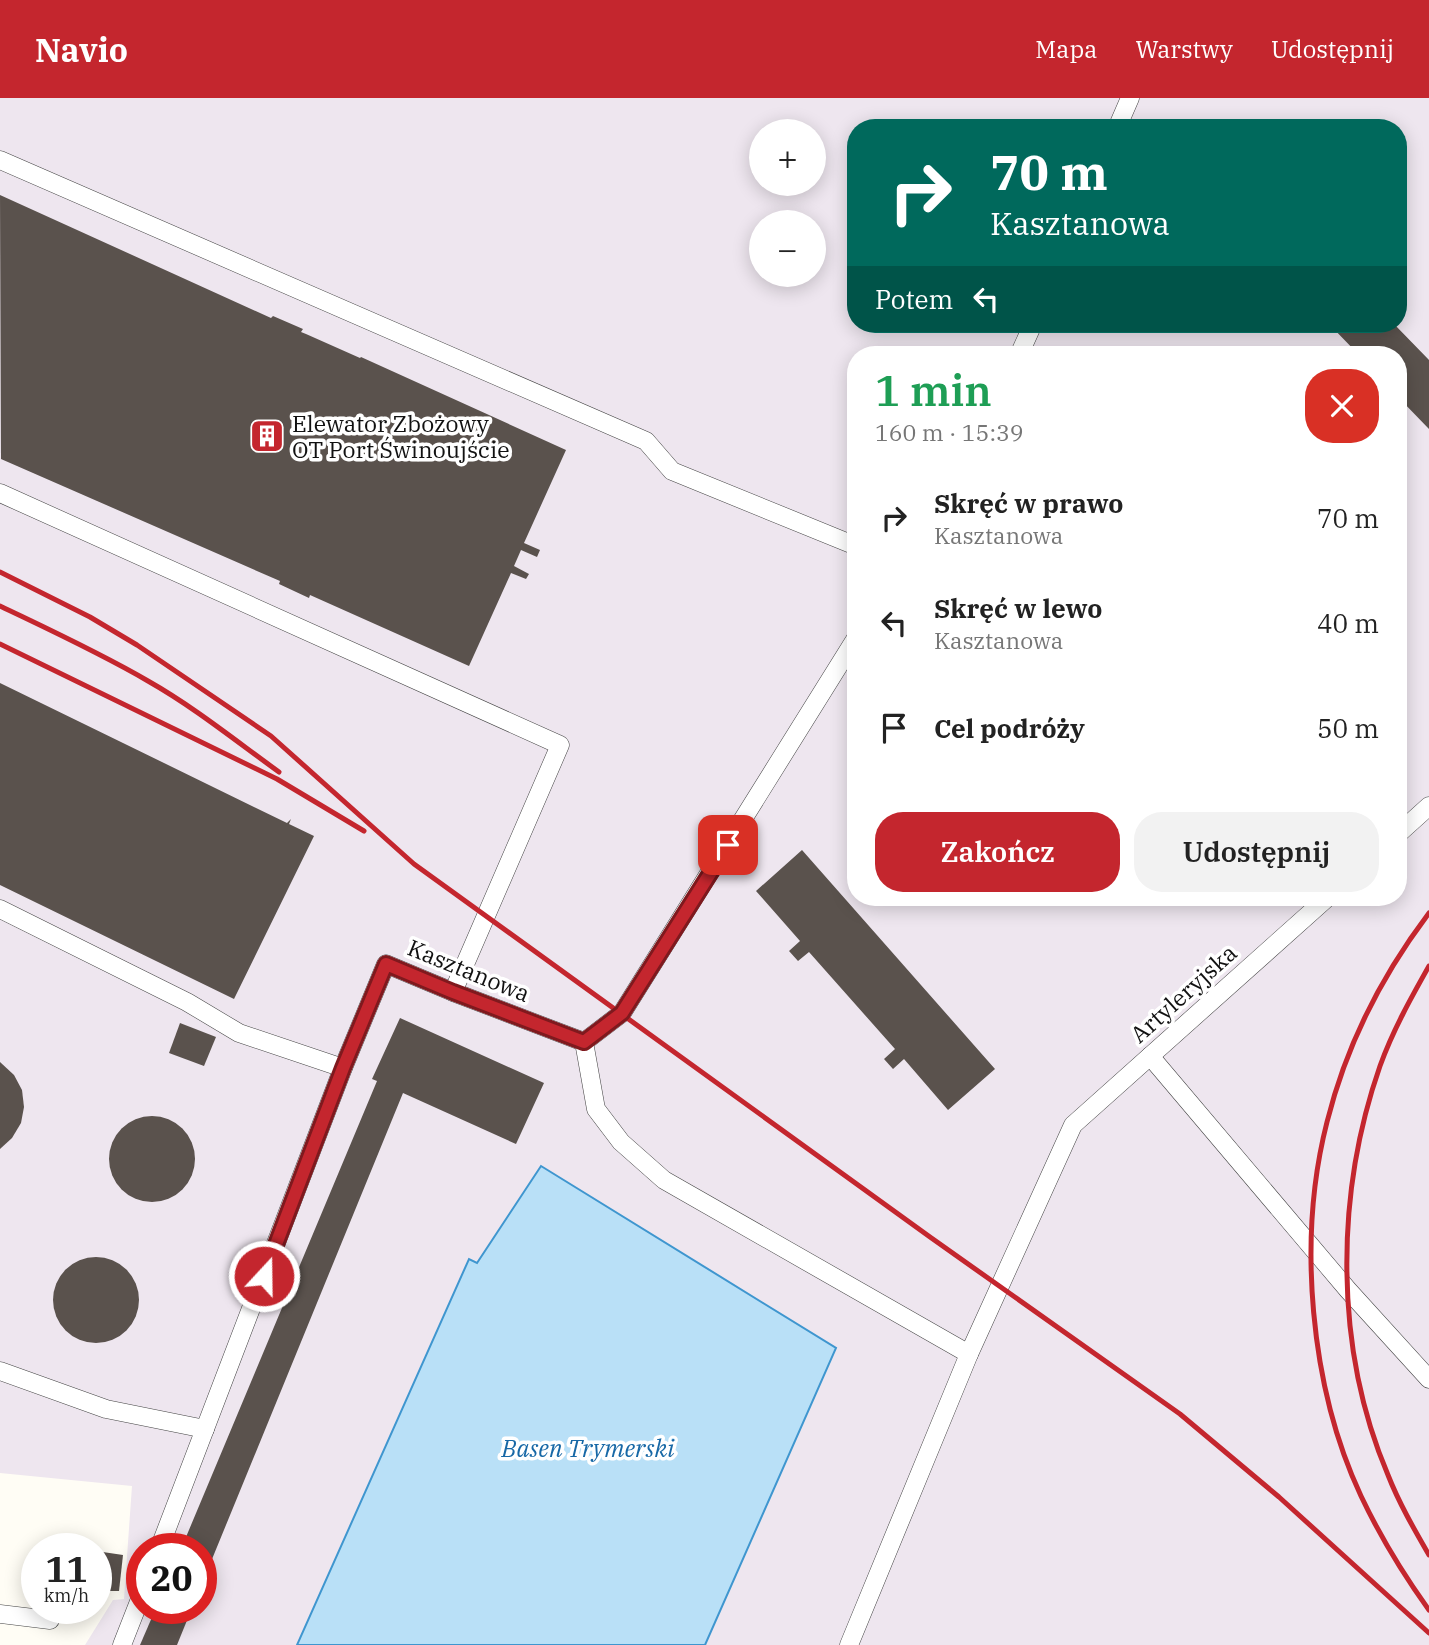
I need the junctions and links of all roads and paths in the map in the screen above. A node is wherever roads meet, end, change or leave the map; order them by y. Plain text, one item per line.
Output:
1 (1130, 98) edge
2 (1121, 119) edge
3 (0, 160) edge
4 (0, 493) edge
5 (847, 542) edge
6 (847, 652) edge
7 (1429, 806) edge
8 (1407, 826) edge
9 (1318, 906) edge
10 (0, 909) edge
11 (453, 992) junction
12 (584, 1042) junction
13 (1150, 1056) junction
14 (343, 1068) junction
15 (969, 1353) junction
16 (0, 1371) edge
17 (1429, 1379) edge
18 (205, 1429) junction
19 (165, 1533) edge
20 (0, 1614) edge
21 (21, 1617) edge
22 (130, 1624) edge
23 (122, 1645) edge
24 (849, 1645) edge

1 - 2 lane
3 - 5 lane
4 - 11 lane
6 - 12 lane
7 - 8 lane
9 - 13 lane, Artyleryjska
10 - 14 lane
11 - 12 lane, Kasztanowa
11 - 14 lane, Kasztanowa
12 - 15 lane
13 - 15 lane, Artyleryjska
13 - 17 lane
14 - 18 lane, Kasztanowa
15 - 24 lane
16 - 18 lane
18 - 19 lane, Kasztanowa
20 - 21 lane
22 - 23 lane

